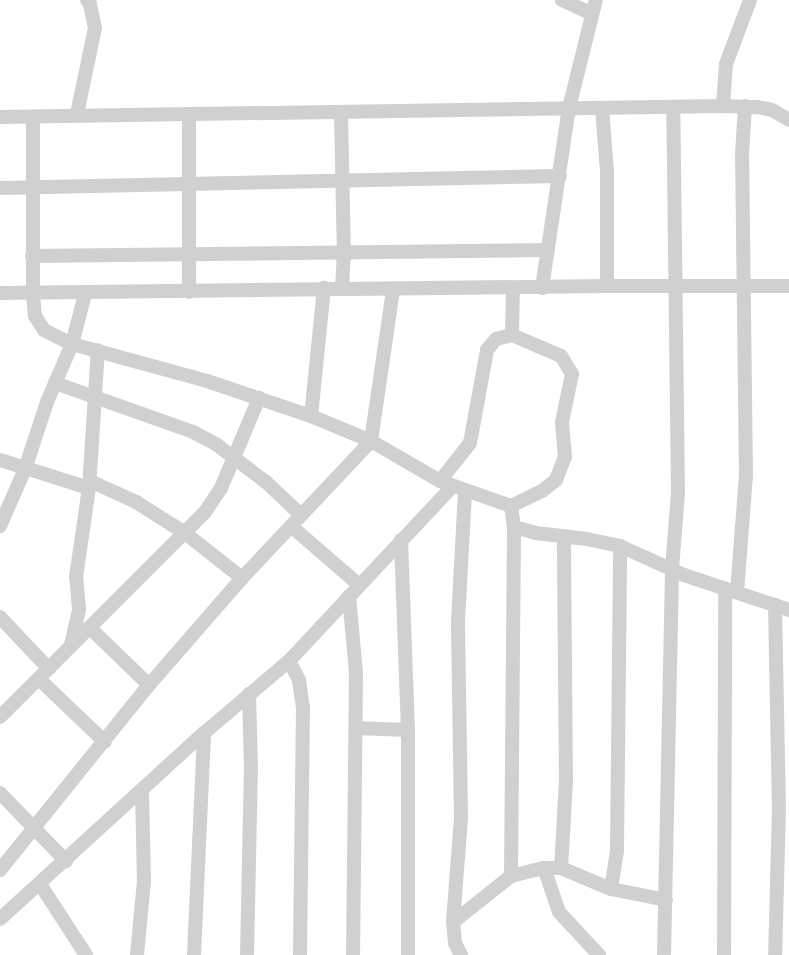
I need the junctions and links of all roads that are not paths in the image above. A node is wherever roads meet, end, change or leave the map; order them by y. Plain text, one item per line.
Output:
1 (87, 0) edge
2 (562, 0) edge
3 (596, 0) edge
4 (750, 0) edge
5 (592, 14) junction
6 (723, 106) junction
7 (745, 106) junction
8 (569, 108) junction
9 (602, 108) junction
10 (673, 108) junction
11 (341, 113) junction
12 (77, 114) junction
13 (189, 114) junction
14 (0, 117) edge
15 (33, 117) junction
16 (789, 120) edge
17 (561, 176) junction
18 (342, 181) junction
19 (190, 184) junction
20 (0, 188) edge
21 (31, 188) junction
22 (548, 250) junction
23 (344, 251) junction
24 (190, 253) junction
25 (32, 256) junction
26 (674, 285) junction
27 (607, 286) junction
28 (789, 286) edge
29 (324, 288) junction
30 (342, 288) junction
31 (513, 288) junction
32 (542, 288) junction
33 (743, 288) junction
34 (393, 290) junction
35 (189, 292) junction
36 (0, 293) edge
37 (33, 294) junction
38 (85, 294) junction
39 (512, 335) junction
40 (72, 344) junction
41 (98, 350) junction
42 (55, 383) junction
43 (94, 396) junction
44 (259, 398) junction
45 (311, 416) junction
46 (371, 441) junction
47 (233, 457) junction
48 (0, 460) edge
49 (26, 469) junction
50 (90, 484) junction
51 (452, 486) junction
52 (511, 506) junction
53 (296, 520) junction
54 (0, 526) edge
55 (514, 527) junction
56 (185, 533) junction
57 (564, 537) junction
58 (401, 540) junction
59 (620, 546) junction
60 (672, 569) junction
61 (242, 578) junction
62 (358, 584) junction
63 (731, 591) junction
64 (349, 596) junction
65 (775, 605) junction
66 (789, 610) edge
67 (0, 617) edge
68 (90, 628) junction
69 (69, 650) junction
70 (289, 661) junction
71 (44, 674) junction
72 (148, 685) junction
73 (249, 694) junction
74 (1, 714) edge
75 (356, 728) junction
76 (408, 730) junction
77 (204, 733) junction
78 (105, 742) junction
79 (142, 791) junction
80 (0, 793) edge
81 (32, 827) junction
82 (66, 861) junction
83 (544, 868) junction
84 (561, 868) junction
85 (0, 870) edge
86 (512, 876) junction
87 (40, 884) junction
88 (611, 890) junction
89 (666, 900) junction
90 (0, 919) edge
91 (453, 922) junction
92 (455, 954) edge
93 (86, 955) edge
94 (137, 955) edge
95 (194, 955) edge
96 (247, 955) edge
97 (300, 955) edge
98 (353, 955) edge
99 (408, 955) edge
100 (599, 955) edge
101 (664, 955) edge
102 (724, 955) edge
103 (775, 955) edge

1 - 12 street
2 - 5 street
3 - 5 street
4 - 6 street
5 - 8 street
6 - 7 street
6 - 10 street
7 - 16 street
7 - 33 street
8 - 9 street
8 - 11 street
8 - 17 street
9 - 10 street
9 - 27 street
10 - 26 street
11 - 13 street
11 - 18 street
12 - 13 street
12 - 15 street
13 - 19 street
14 - 15 street
15 - 21 street
17 - 18 street
17 - 22 street
18 - 19 street
18 - 23 street
19 - 21 street
19 - 24 street
20 - 21 street
21 - 25 street
22 - 23 street
22 - 32 street
23 - 24 street
23 - 30 street
24 - 25 street
24 - 35 street
25 - 37 street
26 - 27 street
26 - 33 street
26 - 60 street
27 - 32 street
28 - 33 street
29 - 30 street
29 - 35 street
29 - 45 street
30 - 34 street
31 - 32 street
31 - 34 street
31 - 39 street
33 - 63 street
34 - 46 street
35 - 38 street
36 - 37 street
37 - 38 street
37 - 40 street
38 - 40 street
39 - 51 street
39 - 52 street
40 - 41 street
40 - 42 street
41 - 43 street
41 - 44 street
42 - 43 street
42 - 49 street
43 - 47 street
43 - 50 street
44 - 45 street
44 - 47 street
45 - 46 street
46 - 51 street
46 - 53 street
47 - 53 street
47 - 56 street
48 - 49 street
49 - 50 street
49 - 54 street
50 - 56 street
50 - 69 street
51 - 52 street
51 - 58 street
51 - 91 street
52 - 55 street
53 - 61 street
53 - 62 street
55 - 57 street
55 - 86 street
56 - 61 street
56 - 68 street
57 - 59 street
57 - 84 street
58 - 62 street
58 - 76 street
59 - 60 street
59 - 88 street
60 - 63 street
60 - 89 street
61 - 72 street
62 - 64 street
63 - 65 street
63 - 102 street
64 - 70 street
64 - 75 street
65 - 66 street
65 - 103 street
67 - 71 street
68 - 69 street
68 - 72 street
69 - 71 street
70 - 73 street
70 - 97 street
71 - 74 street
71 - 78 street
72 - 78 street
73 - 77 street
73 - 96 street
75 - 76 street
75 - 98 street
76 - 99 street
77 - 79 street
77 - 95 street
78 - 81 street
79 - 82 street
79 - 94 street
80 - 81 street
81 - 82 street
81 - 85 street
82 - 87 street
83 - 84 street
83 - 86 street
83 - 100 street
84 - 88 street
86 - 91 street
87 - 90 street
87 - 93 street
88 - 89 street
89 - 101 street
91 - 92 street

